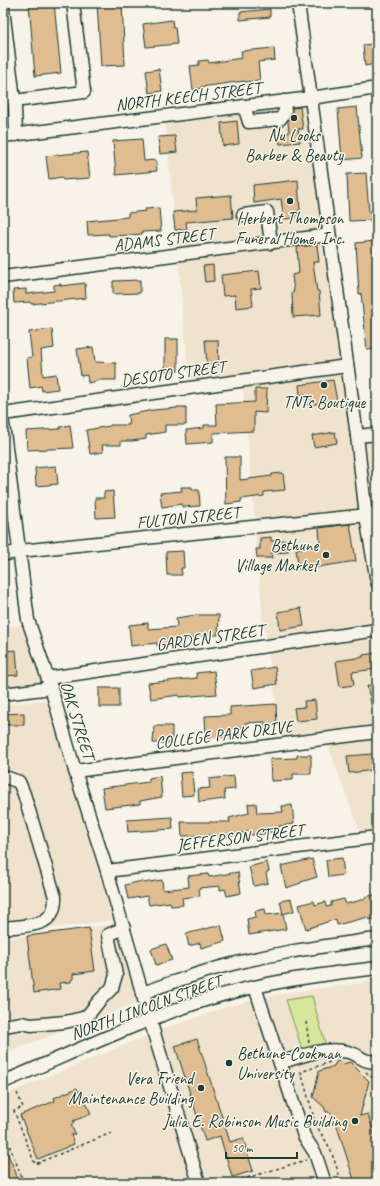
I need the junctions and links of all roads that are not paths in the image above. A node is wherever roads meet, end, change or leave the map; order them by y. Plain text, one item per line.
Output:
1 (73, 3) edge
2 (298, 3) edge
3 (3, 9) edge
4 (377, 88) edge
5 (311, 98) junction
6 (14, 101) junction
7 (284, 101) junction
8 (244, 106) junction
9 (16, 135) junction
10 (3, 136) edge
11 (243, 215) dead end
12 (330, 235) junction
13 (270, 243) junction
14 (3, 277) edge
15 (347, 366) junction
16 (3, 414) edge
17 (3, 424) edge
18 (377, 434) edge
19 (357, 436) junction
20 (372, 515) edge
21 (20, 551) junction
22 (3, 555) edge
23 (377, 581) edge
24 (377, 630) edge
25 (49, 683) junction
26 (3, 694) edge
27 (377, 732) edge
28 (75, 771) junction
29 (3, 778) edge
30 (377, 837) edge
31 (108, 871) junction
32 (3, 928) edge
33 (124, 928) junction
34 (377, 939) edge
35 (377, 968) edge
36 (255, 987) junction
37 (142, 994) junction
38 (150, 1020) junction
39 (3, 1026) edge
40 (377, 1062) edge
41 (280, 1063) junction
42 (3, 1082) edge
43 (198, 1183) edge
44 (325, 1183) edge

1 - 6 street
2 - 5 street
3 - 6 street
4 - 5 street, NORTH KEECH STREET
5 - 7 street, NORTH KEECH STREET
5 - 12 street
6 - 9 street
7 - 8 street, NORTH KEECH STREET
7 - 8 street
8 - 9 street, NORTH KEECH STREET
9 - 10 street, NORTH KEECH STREET
11 - 13 street
12 - 13 street, ADAMS STREET
12 - 15 street
13 - 14 street, ADAMS STREET
15 - 16 street, DESOTO STREET
15 - 19 street
17 - 21 street, OAK STREET
18 - 19 street
19 - 20 street
20 - 21 street, FULTON STREET
20 - 23 street
21 - 22 street, FULTON STREET
21 - 25 street, OAK STREET
24 - 25 street, GARDEN STREET
25 - 26 street, GARDEN STREET
25 - 28 street, OAK STREET
27 - 28 street, COLLEGE PARK DRIVE
28 - 31 street, OAK STREET
29 - 32 street
30 - 31 street, JEFFERSON STREET
31 - 33 street, OAK STREET
33 - 37 street, OAK STREET
33 - 39 street
34 - 37 street, NORTH LINCOLN STREET
35 - 36 street, NORTH LINCOLN STREET
36 - 38 street, NORTH LINCOLN STREET
36 - 41 street
37 - 38 street, OAK STREET
38 - 42 street, NORTH LINCOLN STREET
38 - 43 street, OAK STREET
40 - 41 street
41 - 44 street

